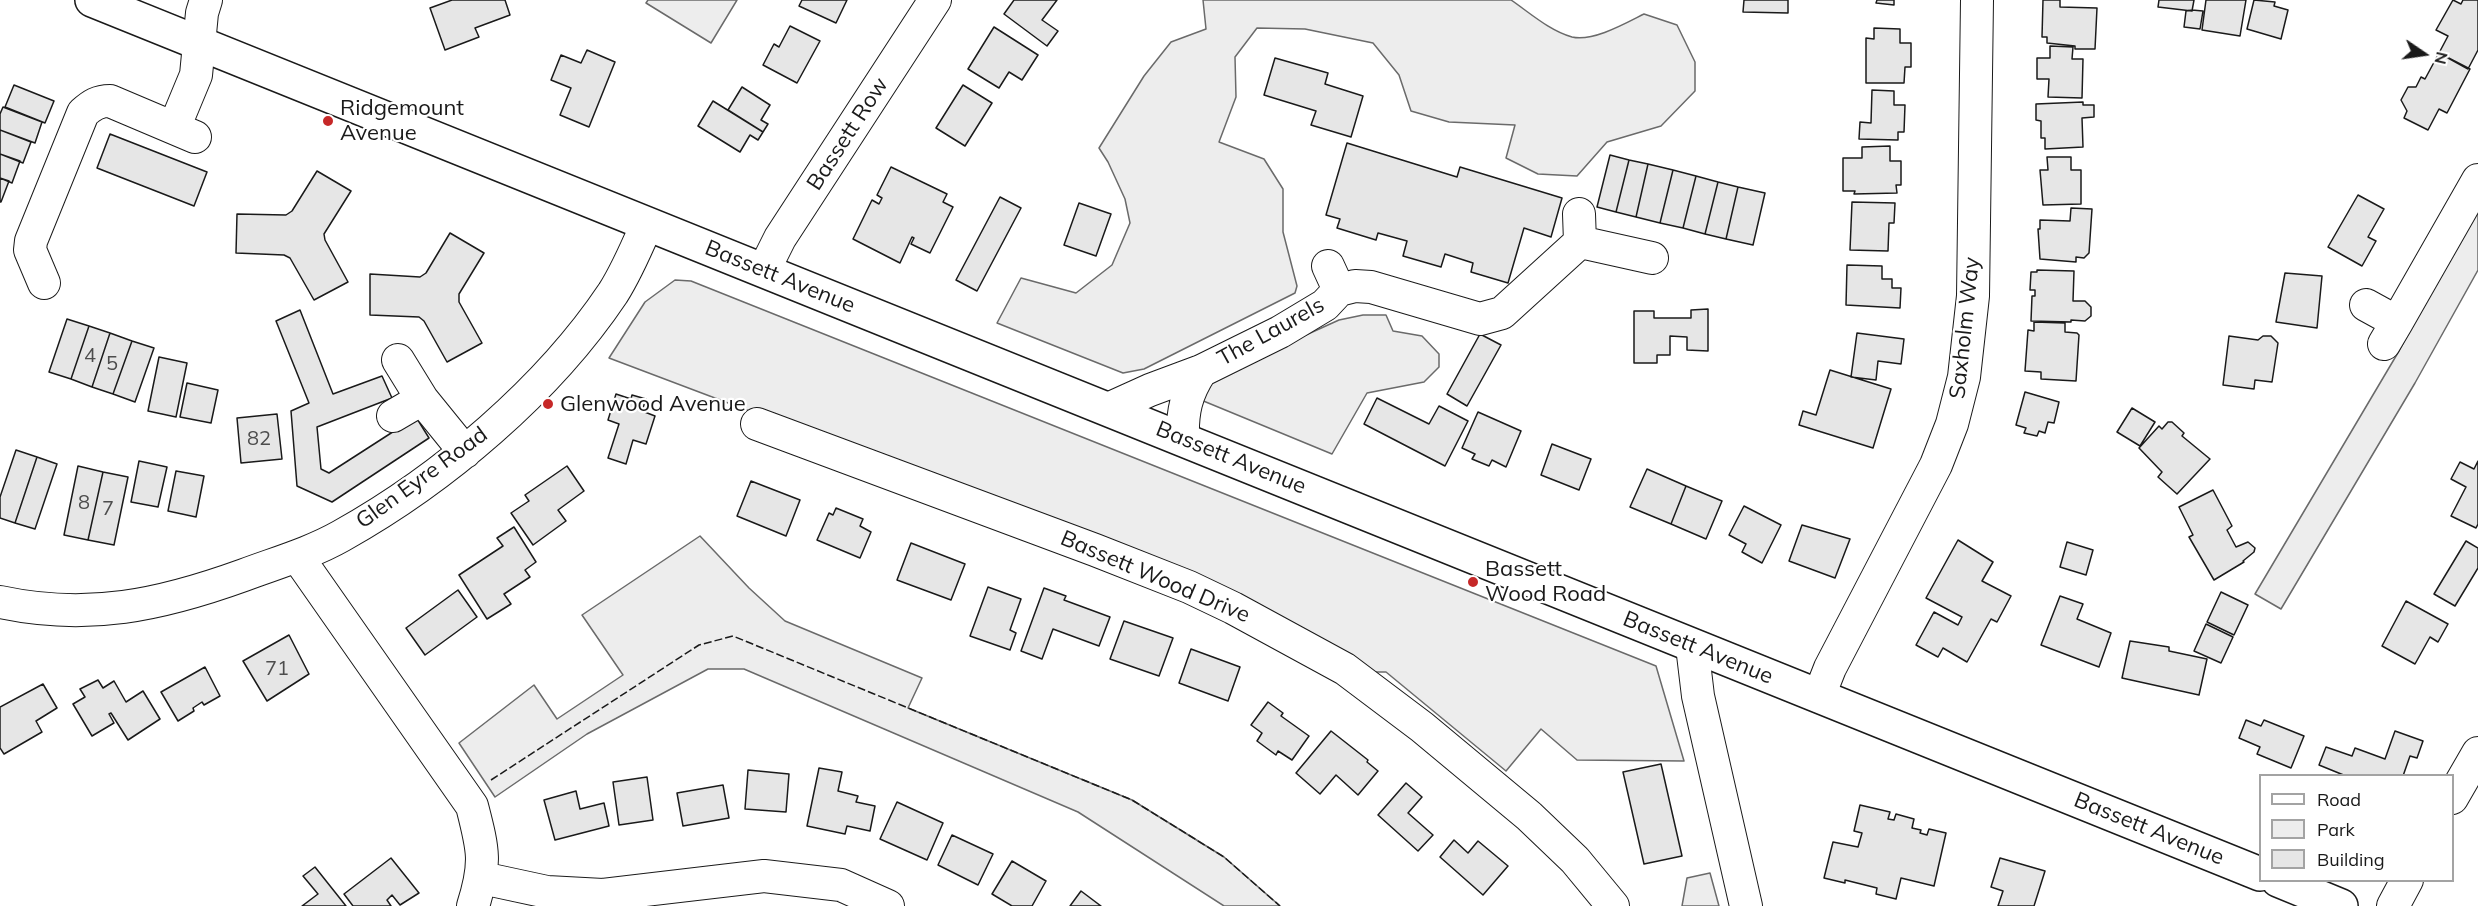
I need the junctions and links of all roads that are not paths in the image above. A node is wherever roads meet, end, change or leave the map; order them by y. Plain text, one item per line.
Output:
1 (92, 0) edge
2 (206, 0) edge
3 (935, 0) edge
4 (1977, 0) edge
5 (201, 43) junction
6 (2478, 180) edge
7 (647, 224) junction
8 (1652, 258) dead end
9 (764, 270) junction
10 (44, 283) dead end
11 (2366, 305) dead end
12 (398, 360) dead end
13 (1201, 371) junction
14 (422, 399) junction
15 (1108, 409) junction
16 (393, 416) dead end
17 (757, 424) dead end
18 (1183, 439) junction
19 (465, 452) junction
20 (297, 556) junction
21 (0, 602) edge
22 (1692, 646) junction
23 (1819, 696) junction
24 (2478, 753) edge
25 (2454, 795) edge
26 (2259, 874) edge
27 (2283, 882) edge
28 (2406, 882) edge
29 (477, 892) edge
30 (888, 906) edge
31 (1613, 906) edge
32 (1746, 906) edge
33 (2341, 906) edge
34 (2393, 906) edge

1 - 5 main road, Bassett Avenue
2 - 5 street
3 - 9 street, Bassett Row
4 - 23 street, Saxholm Way
5 - 7 main road, Bassett Avenue
5 - 10 street
6 - 11 street
7 - 9 main road, Bassett Avenue
7 - 19 street, Glen Eyre Road
8 - 13 street, The Laurels
9 - 15 main road, Bassett Avenue
12 - 14 street
13 - 15 street, The Laurels
13 - 18 street, The Laurels
14 - 16 street
14 - 19 street
15 - 18 main road, Bassett Avenue
17 - 31 street, Bassett Wood Drive
18 - 22 main road, Bassett Avenue
19 - 20 street, Glen Eyre Road
20 - 21 street, Glen Eyre Road
20 - 29 street
22 - 23 main road, Bassett Avenue
22 - 32 street
23 - 26 main road, Bassett Avenue
24 - 25 street
27 - 33 main road
28 - 34 street
29 - 30 street

